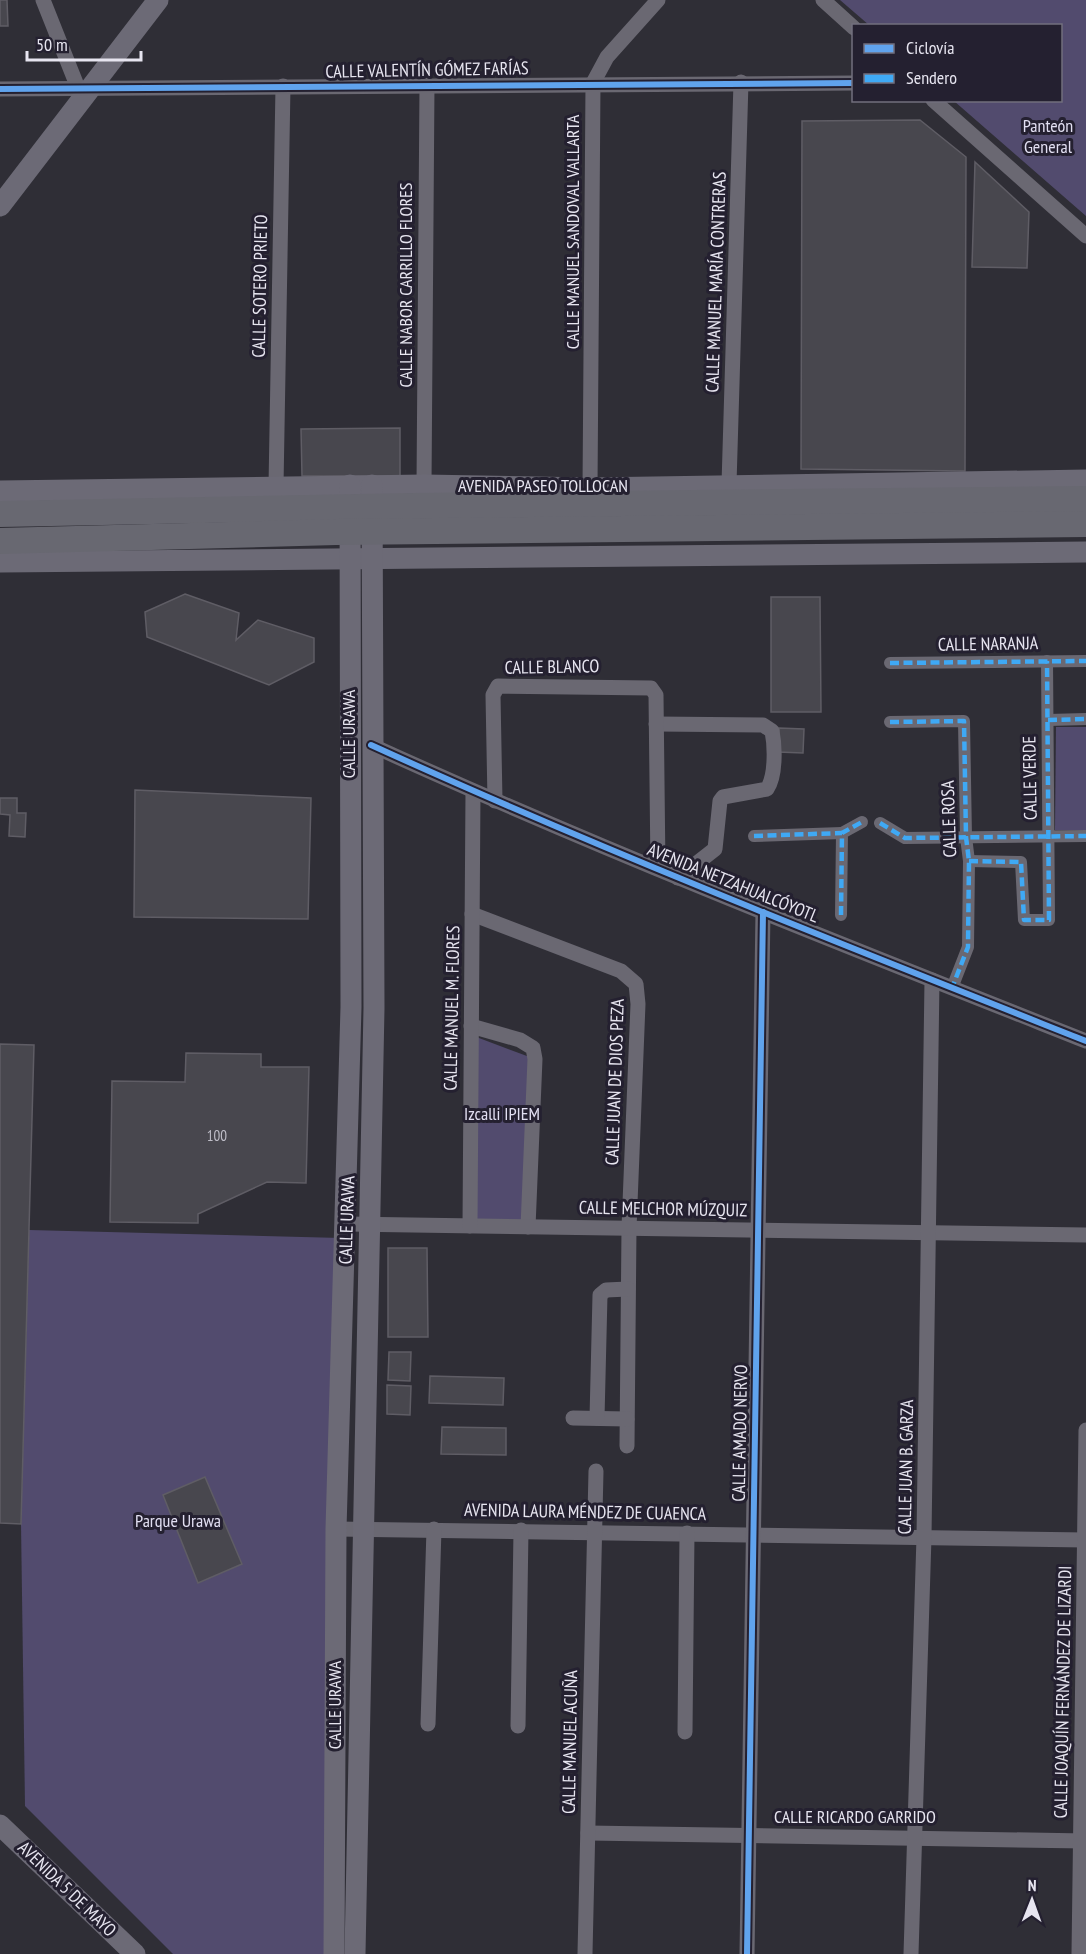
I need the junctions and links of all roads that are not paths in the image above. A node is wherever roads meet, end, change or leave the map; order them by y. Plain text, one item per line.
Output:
1 (43, 0) edge
2 (158, 0) edge
3 (658, 0) edge
4 (823, 0) edge
5 (852, 26) edge
6 (741, 82) junction
7 (593, 83) junction
8 (852, 83) edge
9 (427, 85) junction
10 (283, 87) junction
11 (83, 88) junction
12 (0, 89) edge
13 (935, 102) edge
14 (0, 206) edge
15 (1086, 237) edge
16 (1086, 480) edge
17 (729, 484) junction
18 (350, 485) junction
19 (372, 485) junction
20 (424, 485) junction
21 (276, 486) junction
22 (458, 487) junction
23 (137, 488) junction
24 (590, 488) junction
25 (0, 491) edge
26 (1086, 499) edge
27 (0, 514) edge
28 (1086, 524) edge
29 (0, 540) edge
30 (1086, 552) edge
31 (350, 558) junction
32 (374, 558) junction
33 (459, 558) junction
34 (279, 561) junction
35 (0, 562) edge
36 (121, 562) junction
37 (1047, 661) junction
38 (1086, 661) edge
39 (890, 663) dead end
40 (1086, 719) edge
41 (1047, 720) junction
42 (890, 722) dead end
43 (656, 724) junction
44 (371, 745) junction
45 (473, 791) junction
46 (495, 801) junction
47 (862, 822) dead end
48 (880, 823) dead end
49 (842, 832) junction
50 (754, 836) dead end
51 (1049, 836) junction
52 (1086, 836) edge
53 (966, 837) junction
54 (969, 861) junction
55 (658, 869) junction
56 (678, 878) junction
57 (763, 912) junction
58 (472, 914) junction
59 (841, 915) dead end
60 (932, 980) junction
61 (952, 988) junction
62 (471, 1026) junction
63 (1086, 1041) edge
64 (347, 1224) junction
65 (369, 1225) junction
66 (470, 1226) junction
67 (528, 1227) junction
68 (629, 1228) junction
69 (758, 1230) junction
70 (929, 1233) junction
71 (1086, 1235) edge
72 (628, 1289) junction
73 (573, 1418) dead end
74 (597, 1418) junction
75 (627, 1419) junction
76 (1086, 1431) edge
77 (627, 1446) dead end
78 (596, 1471) dead end
79 (336, 1528) junction
80 (362, 1528) junction
81 (434, 1529) junction
82 (521, 1530) junction
83 (594, 1532) junction
84 (687, 1533) junction
85 (753, 1534) junction
86 (924, 1538) junction
87 (1085, 1540) edge
88 (428, 1724) dead end
89 (518, 1726) dead end
90 (685, 1732) dead end
91 (0, 1825) edge
92 (588, 1833) junction
93 (749, 1836) junction
94 (914, 1836) junction
95 (1083, 1841) edge
96 (135, 1954) edge
97 (334, 1954) edge
98 (354, 1954) edge
99 (585, 1954) edge
100 (747, 1954) edge
101 (911, 1954) edge
102 (1079, 1954) edge

1 - 11 street
2 - 11 main road
3 - 7 street, CALLE MANUEL SANDOVAL VALLARTA
4 - 5 street
6 - 7 street, CALLE VALENTÍN GÓMEZ FARÍAS
6 - 8 street, CALLE VALENTÍN GÓMEZ FARÍAS
6 - 17 street, CALLE MANUEL MARÍA CONTRERAS
7 - 9 street, CALLE VALENTÍN GÓMEZ FARÍAS
7 - 24 street, CALLE MANUEL SANDOVAL VALLARTA
9 - 10 street, CALLE VALENTÍN GÓMEZ FARÍAS
9 - 20 street, CALLE NABOR CARRILLO FLORES
10 - 11 street, CALLE VALENTÍN GÓMEZ FARÍAS
10 - 21 street, CALLE SOTERO PRIETO
11 - 12 street, CALLE VALENTÍN GÓMEZ FARÍAS
11 - 14 main road
13 - 15 street
16 - 17 main road, AVENIDA PASEO TOLLOCAN
17 - 24 main road, AVENIDA PASEO TOLLOCAN
18 - 19 main road, AVENIDA PASEO TOLLOCAN
18 - 21 main road, AVENIDA PASEO TOLLOCAN
18 - 31 main road, CALLE URAWA
19 - 20 main road, AVENIDA PASEO TOLLOCAN
19 - 32 main road, CALLE URAWA
20 - 22 main road, AVENIDA PASEO TOLLOCAN
21 - 23 main road, AVENIDA PASEO TOLLOCAN
21 - 34 main road
22 - 24 main road, AVENIDA PASEO TOLLOCAN
22 - 33 main road
23 - 25 main road, AVENIDA PASEO TOLLOCAN
23 - 36 main road
26 - 27 highway, AVENIDA PASEO TOLLOCAN, bridge
28 - 29 highway, bridge
30 - 33 main road
31 - 32 main road
31 - 34 main road
31 - 64 main road, CALLE URAWA
32 - 33 main road
32 - 44 main road, CALLE URAWA
34 - 36 main road
35 - 36 main road
37 - 38 street, CALLE NARANJA
37 - 39 street, CALLE NARANJA
37 - 41 street, CALLE VERDE
40 - 41 street, CALLE VERDE
41 - 51 street, CALLE VERDE
42 - 53 street, CALLE ROSA
43 - 46 street, CALLE BLANCO
43 - 55 street
43 - 56 street
44 - 45 street, AVENIDA NETZAHUALCÓYOTL
44 - 65 main road, CALLE URAWA
45 - 46 street, AVENIDA NETZAHUALCÓYOTL
45 - 58 street, CALLE MANUEL M. FLORES
46 - 55 street, AVENIDA NETZAHUALCÓYOTL
47 - 49 street
48 - 53 street
49 - 50 street
49 - 59 street
51 - 52 street
51 - 53 street
51 - 54 street, CALLE VERDE
53 - 54 street, CALLE ROSA
54 - 61 street, CALLE ROSA
55 - 56 street, AVENIDA NETZAHUALCÓYOTL
56 - 57 street, AVENIDA NETZAHUALCÓYOTL
57 - 60 street, AVENIDA NETZAHUALCÓYOTL
57 - 69 street, CALLE AMADO NERVO
58 - 62 street, CALLE MANUEL M. FLORES
58 - 68 street, CALLE JUAN DE DIOS PEZA
60 - 61 street, AVENIDA NETZAHUALCÓYOTL
60 - 70 street, CALLE JUAN B. GARZA
61 - 63 street, AVENIDA NETZAHUALCÓYOTL
62 - 66 street, CALLE MANUEL M. FLORES
62 - 67 street
64 - 65 street, CALLE MELCHOR MÚZQUIZ
64 - 79 main road, CALLE URAWA
65 - 66 street, CALLE MELCHOR MÚZQUIZ
65 - 80 main road, CALLE URAWA
66 - 67 street, CALLE MELCHOR MÚZQUIZ
67 - 68 street, CALLE MELCHOR MÚZQUIZ
68 - 69 street, CALLE MELCHOR MÚZQUIZ
68 - 72 street, CALLE JUAN DE DIOS PEZA
69 - 70 street, CALLE MELCHOR MÚZQUIZ
69 - 85 street, CALLE AMADO NERVO
70 - 71 street, CALLE MELCHOR MÚZQUIZ
70 - 86 street, CALLE JUAN B. GARZA
72 - 74 street
72 - 75 street, CALLE JUAN DE DIOS PEZA
73 - 74 street
74 - 75 street
75 - 77 street, CALLE JUAN DE DIOS PEZA
76 - 87 street, CALLE JOAQUÍN FERNÁNDEZ DE LIZARDI
78 - 83 street, CALLE MANUEL ACUÑA
79 - 80 street, AVENIDA LAURA MÉNDEZ DE CUAENCA
79 - 97 main road, CALLE URAWA
80 - 81 street, AVENIDA LAURA MÉNDEZ DE CUAENCA
80 - 98 main road, CALLE URAWA
81 - 82 street, AVENIDA LAURA MÉNDEZ DE CUAENCA
81 - 88 street
82 - 83 street, AVENIDA LAURA MÉNDEZ DE CUAENCA
82 - 89 street
83 - 84 street, AVENIDA LAURA MÉNDEZ DE CUAENCA
83 - 92 street, CALLE MANUEL ACUÑA
84 - 85 street, AVENIDA LAURA MÉNDEZ DE CUAENCA
84 - 90 street
85 - 86 street, AVENIDA LAURA MÉNDEZ DE CUAENCA
85 - 93 street, CALLE AMADO NERVO
86 - 87 street, AVENIDA LAURA MÉNDEZ DE CUAENCA
86 - 94 street, CALLE JUAN B. GARZA
87 - 95 street, CALLE JOAQUÍN FERNÁNDEZ DE LIZARDI
91 - 96 main road, AVENIDA 5 DE MAYO
92 - 93 street, CALLE RICARDO GARRIDO
92 - 99 street, CALLE MANUEL ACUÑA
93 - 94 street, CALLE RICARDO GARRIDO
93 - 100 street, CALLE AMADO NERVO
94 - 95 street, CALLE RICARDO GARRIDO
94 - 101 street, CALLE JUAN B. GARZA
95 - 102 street, CALLE JOAQUÍN FERNÁNDEZ DE LIZARDI

